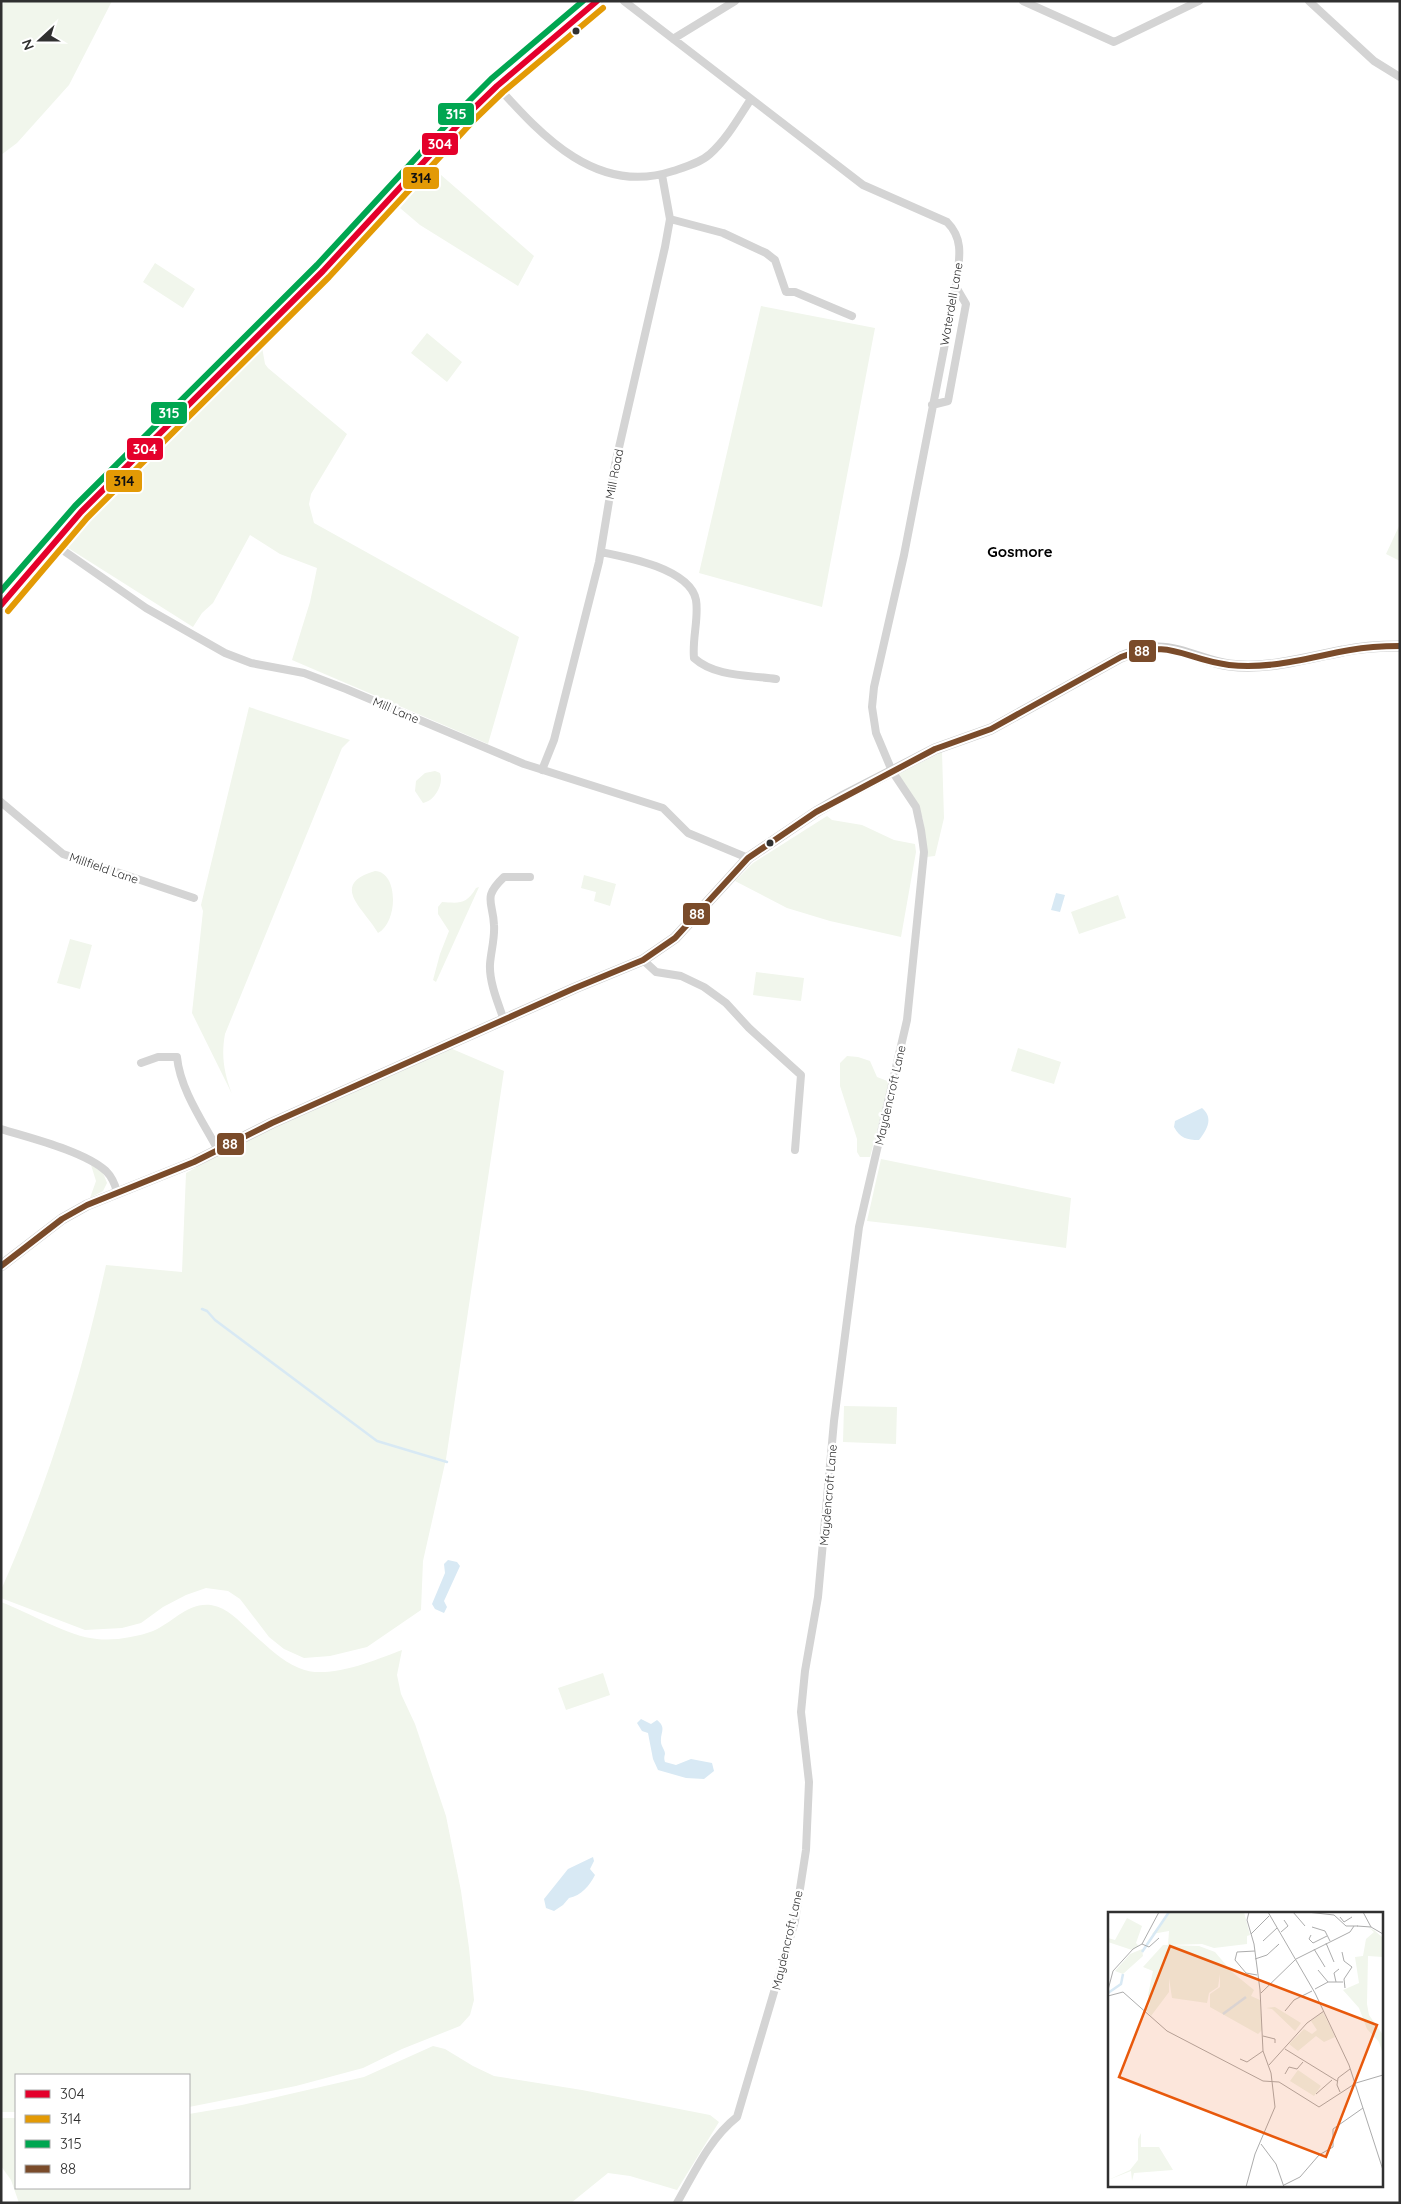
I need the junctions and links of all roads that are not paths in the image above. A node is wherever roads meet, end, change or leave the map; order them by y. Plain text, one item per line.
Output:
1 (597, 1) edge
2 (624, 1) edge
3 (735, 1) edge
4 (1023, 1) edge
5 (1199, 1) edge
6 (1309, 1) edge
7 (673, 39) junction
8 (1400, 77) edge
9 (497, 86) junction
10 (751, 100) junction
11 (662, 175) junction
12 (670, 219) junction
13 (956, 288) junction
14 (852, 316) dead end
15 (932, 404) junction
16 (54, 544) junction
17 (601, 552) junction
18 (1, 605) edge
19 (1400, 646) edge
20 (776, 678) dead end
21 (542, 770) junction
22 (892, 771) junction
23 (1, 802) edge
24 (748, 858) junction
25 (530, 877) dead end
26 (194, 898) dead end
27 (643, 960) junction
28 (504, 1020) junction
29 (141, 1064) dead end
30 (1, 1129) edge
31 (218, 1150) junction
32 (795, 1150) dead end
33 (117, 1192) junction
34 (1, 1266) edge
35 (677, 2203) edge

1 - 9 street
2 - 7 street, Waterdell Lane
3 - 7 street
4 - 5 street
6 - 8 street
7 - 10 street, Waterdell Lane
9 - 11 street
9 - 16 street
10 - 11 street
10 - 13 street, Waterdell Lane
11 - 12 street, Mill Road
12 - 14 street
12 - 17 street, Mill Road
13 - 15 street, Waterdell Lane
13 - 15 street
15 - 22 street, Waterdell Lane
16 - 18 street
16 - 21 street, Mill Lane
17 - 20 street
17 - 21 street, Mill Road
19 - 22 street
21 - 24 street, Mill Lane
22 - 24 street
22 - 35 street, Maydencroft Lane
23 - 26 street, Millfield Lane
24 - 27 street
25 - 28 street
27 - 28 street
27 - 32 street
28 - 31 street
29 - 31 street
30 - 33 street
31 - 33 street
33 - 34 street

